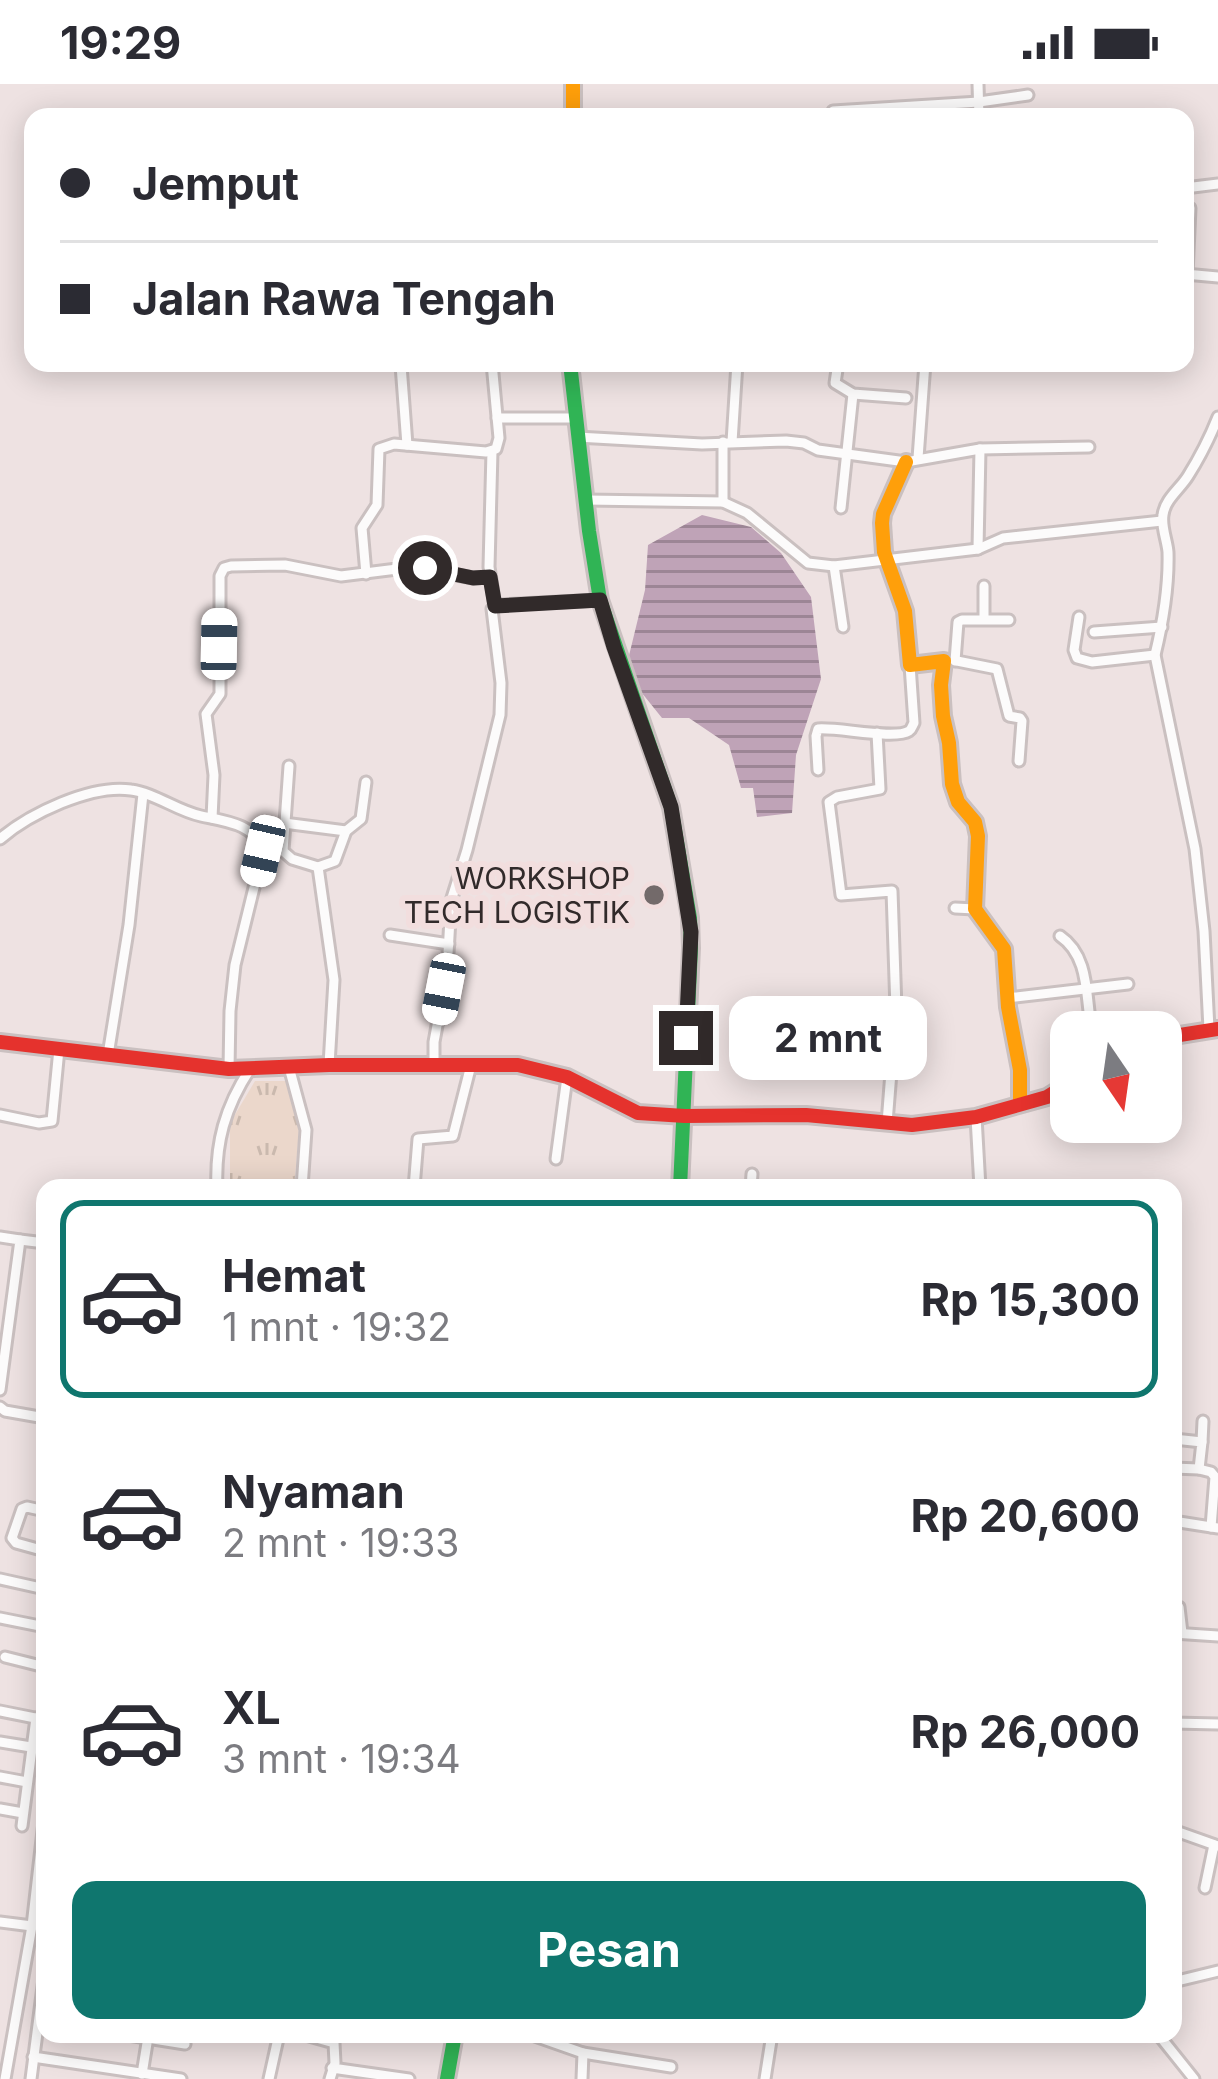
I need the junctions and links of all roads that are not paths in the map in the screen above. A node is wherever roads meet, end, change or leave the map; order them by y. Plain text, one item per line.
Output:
1 (978, 84) edge
2 (1028, 95) dead end
3 (979, 102) junction
4 (882, 108) edge
5 (979, 108) edge
6 (402, 372) edge
7 (492, 372) edge
8 (571, 372) edge
9 (736, 372) edge
10 (837, 372) edge
11 (924, 372) edge
12 (853, 394) junction
13 (906, 398) dead end
14 (1218, 417) edge
15 (497, 418) junction
16 (575, 418) junction
17 (577, 437) junction
18 (727, 442) junction
19 (407, 445) junction
20 (1089, 447) dead end
21 (980, 449) junction
22 (493, 451) junction
23 (848, 453) junction
24 (912, 460) junction
25 (586, 500) junction
26 (723, 502) junction
27 (841, 508) dead end
28 (1162, 521) junction
29 (978, 549) junction
30 (886, 560) junction
31 (835, 566) junction
32 (366, 574) junction
33 (490, 577) junction
34 (984, 586) dead end
35 (600, 600) junction
36 (495, 606) junction
37 (1078, 617) dead end
38 (984, 619) junction
39 (1009, 620) dead end
40 (843, 627) dead end
41 (1162, 627) junction
42 (1094, 632) dead end
43 (1155, 655) junction
44 (951, 661) junction
45 (910, 665) junction
46 (877, 733) junction
47 (1019, 761) dead end
48 (290, 766) dead end
49 (818, 770) dead end
50 (366, 782) dead end
51 (143, 794) junction
52 (212, 818) junction
53 (284, 823) junction
54 (346, 831) junction
55 (0, 839) edge
56 (318, 867) junction
57 (955, 908) dead end
58 (975, 909) junction
59 (390, 934) dead end
60 (1060, 936) dead end
61 (449, 944) junction
62 (1128, 984) dead end
63 (1087, 988) junction
64 (1007, 998) junction
65 (1090, 1011) edge
66 (1213, 1029) edge
67 (1182, 1034) edge
68 (0, 1042) edge
69 (59, 1049) junction
70 (108, 1054) junction
71 (471, 1064) junction
72 (329, 1065) junction
73 (434, 1066) junction
74 (289, 1067) junction
75 (250, 1068) junction
76 (229, 1069) junction
77 (567, 1077) junction
78 (1050, 1095) edge
79 (1020, 1104) junction
80 (0, 1115) edge
81 (685, 1116) junction
82 (976, 1117) junction
83 (887, 1123) junction
84 (556, 1159) dead end
85 (752, 1174) dead end
86 (217, 1179) edge
87 (303, 1179) edge
88 (415, 1179) edge
89 (681, 1179) edge
90 (752, 1179) edge
91 (979, 1179) edge
92 (0, 1237) edge
93 (20, 1240) junction
94 (36, 1242) edge
95 (0, 1390) edge
96 (0, 1407) edge
97 (36, 1416) edge
98 (1203, 1420) dead end
99 (1182, 1440) edge
100 (1202, 1442) junction
101 (1182, 1468) edge
102 (1199, 1469) junction
103 (36, 1509) edge
104 (1182, 1522) edge
105 (1214, 1527) edge
106 (36, 1549) edge
107 (0, 1579) edge
108 (36, 1587) edge
109 (0, 1618) edge
110 (36, 1625) edge
111 (1182, 1634) edge
112 (1218, 1636) edge
113 (4, 1657) dead end
114 (36, 1665) edge
115 (0, 1711) edge
116 (36, 1718) edge
117 (1182, 1723) edge
118 (1218, 1724) edge
119 (36, 1732) edge
120 (0, 1742) edge
121 (31, 1748) junction
122 (0, 1778) edge
123 (27, 1782) junction
124 (0, 1809) edge
125 (23, 1814) junction
126 (22, 1826) dead end
127 (1182, 1833) edge
128 (1216, 1846) edge
129 (1205, 1888) dead end
130 (36, 1891) edge
131 (0, 1922) edge
132 (32, 1926) junction
133 (1218, 1971) edge
134 (1182, 1980) edge
135 (0, 2013) edge
136 (17, 2015) junction
137 (37, 2043) edge
138 (147, 2043) edge
139 (180, 2043) edge
140 (278, 2043) edge
141 (334, 2043) edge
142 (453, 2043) edge
143 (555, 2043) edge
144 (771, 2043) edge
145 (1166, 2043) edge
146 (185, 2044) dead end
147 (583, 2053) junction
148 (33, 2057) junction
149 (671, 2066) dead end
150 (331, 2073) edge
151 (141, 2076) edge
152 (5, 2079) edge
153 (31, 2079) edge
154 (181, 2079) edge
155 (269, 2079) edge
156 (409, 2079) edge
157 (447, 2079) edge
158 (582, 2079) edge
159 (765, 2079) edge
160 (1194, 2079) edge

1 - 3 street
2 - 3 street
3 - 4 street
3 - 5 street
6 - 19 street
7 - 15 street
8 - 16 street
9 - 18 street
10 - 12 street
11 - 24 street
12 - 13 street
12 - 23 street
14 - 28 street
15 - 16 street
15 - 22 street
16 - 17 street
17 - 18 street
17 - 25 street
18 - 23 street
18 - 26 street
19 - 22 street
19 - 32 street
20 - 21 street
21 - 24 street
21 - 29 street
22 - 33 street
23 - 24 street
23 - 27 street
24 - 30 street
25 - 26 street
25 - 35 street
26 - 31 street
28 - 29 street
28 - 41 street
29 - 30 street
30 - 31 street
30 - 45 street
31 - 40 street
32 - 33 street
32 - 52 street
33 - 36 street
34 - 38 street
35 - 36 street
35 - 81 street
36 - 61 street
37 - 43 street
38 - 39 street
38 - 44 street
41 - 42 street
41 - 43 street
43 - 66 street
44 - 45 street
44 - 47 street
44 - 58 street
45 - 46 street
46 - 49 street
46 - 83 street
48 - 53 street
50 - 54 street
51 - 52 street
51 - 55 street
51 - 70 street
52 - 76 street
53 - 54 street
53 - 56 street
54 - 56 street
56 - 72 street
57 - 58 street
58 - 64 street
59 - 61 street
60 - 63 street
61 - 73 street
62 - 63 street
63 - 64 street
63 - 65 street
64 - 79 street
66 - 67 street
68 - 69 street
69 - 70 street
69 - 80 street
70 - 76 street
71 - 73 street
71 - 77 street
71 - 88 street
72 - 73 street
72 - 74 street
74 - 75 street
74 - 87 street
75 - 76 street
75 - 86 street
77 - 81 street
77 - 84 street
78 - 79 street
79 - 82 street
81 - 83 street
81 - 89 street
82 - 83 street
82 - 91 street
85 - 90 street
92 - 93 street
93 - 94 street
93 - 95 street
96 - 97 street
98 - 100 street
99 - 100 street
100 - 102 street
101 - 102 street
102 - 105 street
103 - 106 street
104 - 105 street
107 - 108 street
109 - 110 street
111 - 112 street
113 - 114 street
115 - 116 street
117 - 118 street
119 - 121 street
120 - 121 street
121 - 123 street
122 - 123 street
123 - 125 street
124 - 125 street
125 - 126 street
127 - 128 street
128 - 129 street
130 - 132 street
131 - 132 street
132 - 136 street
133 - 134 street
135 - 136 street
136 - 152 street
137 - 148 street
138 - 151 street
139 - 146 street
140 - 155 street
141 - 150 street
142 - 157 street
143 - 147 street
144 - 159 street
145 - 160 street
147 - 149 street
147 - 158 street
148 - 151 street
148 - 153 street
150 - 156 street
151 - 154 street

